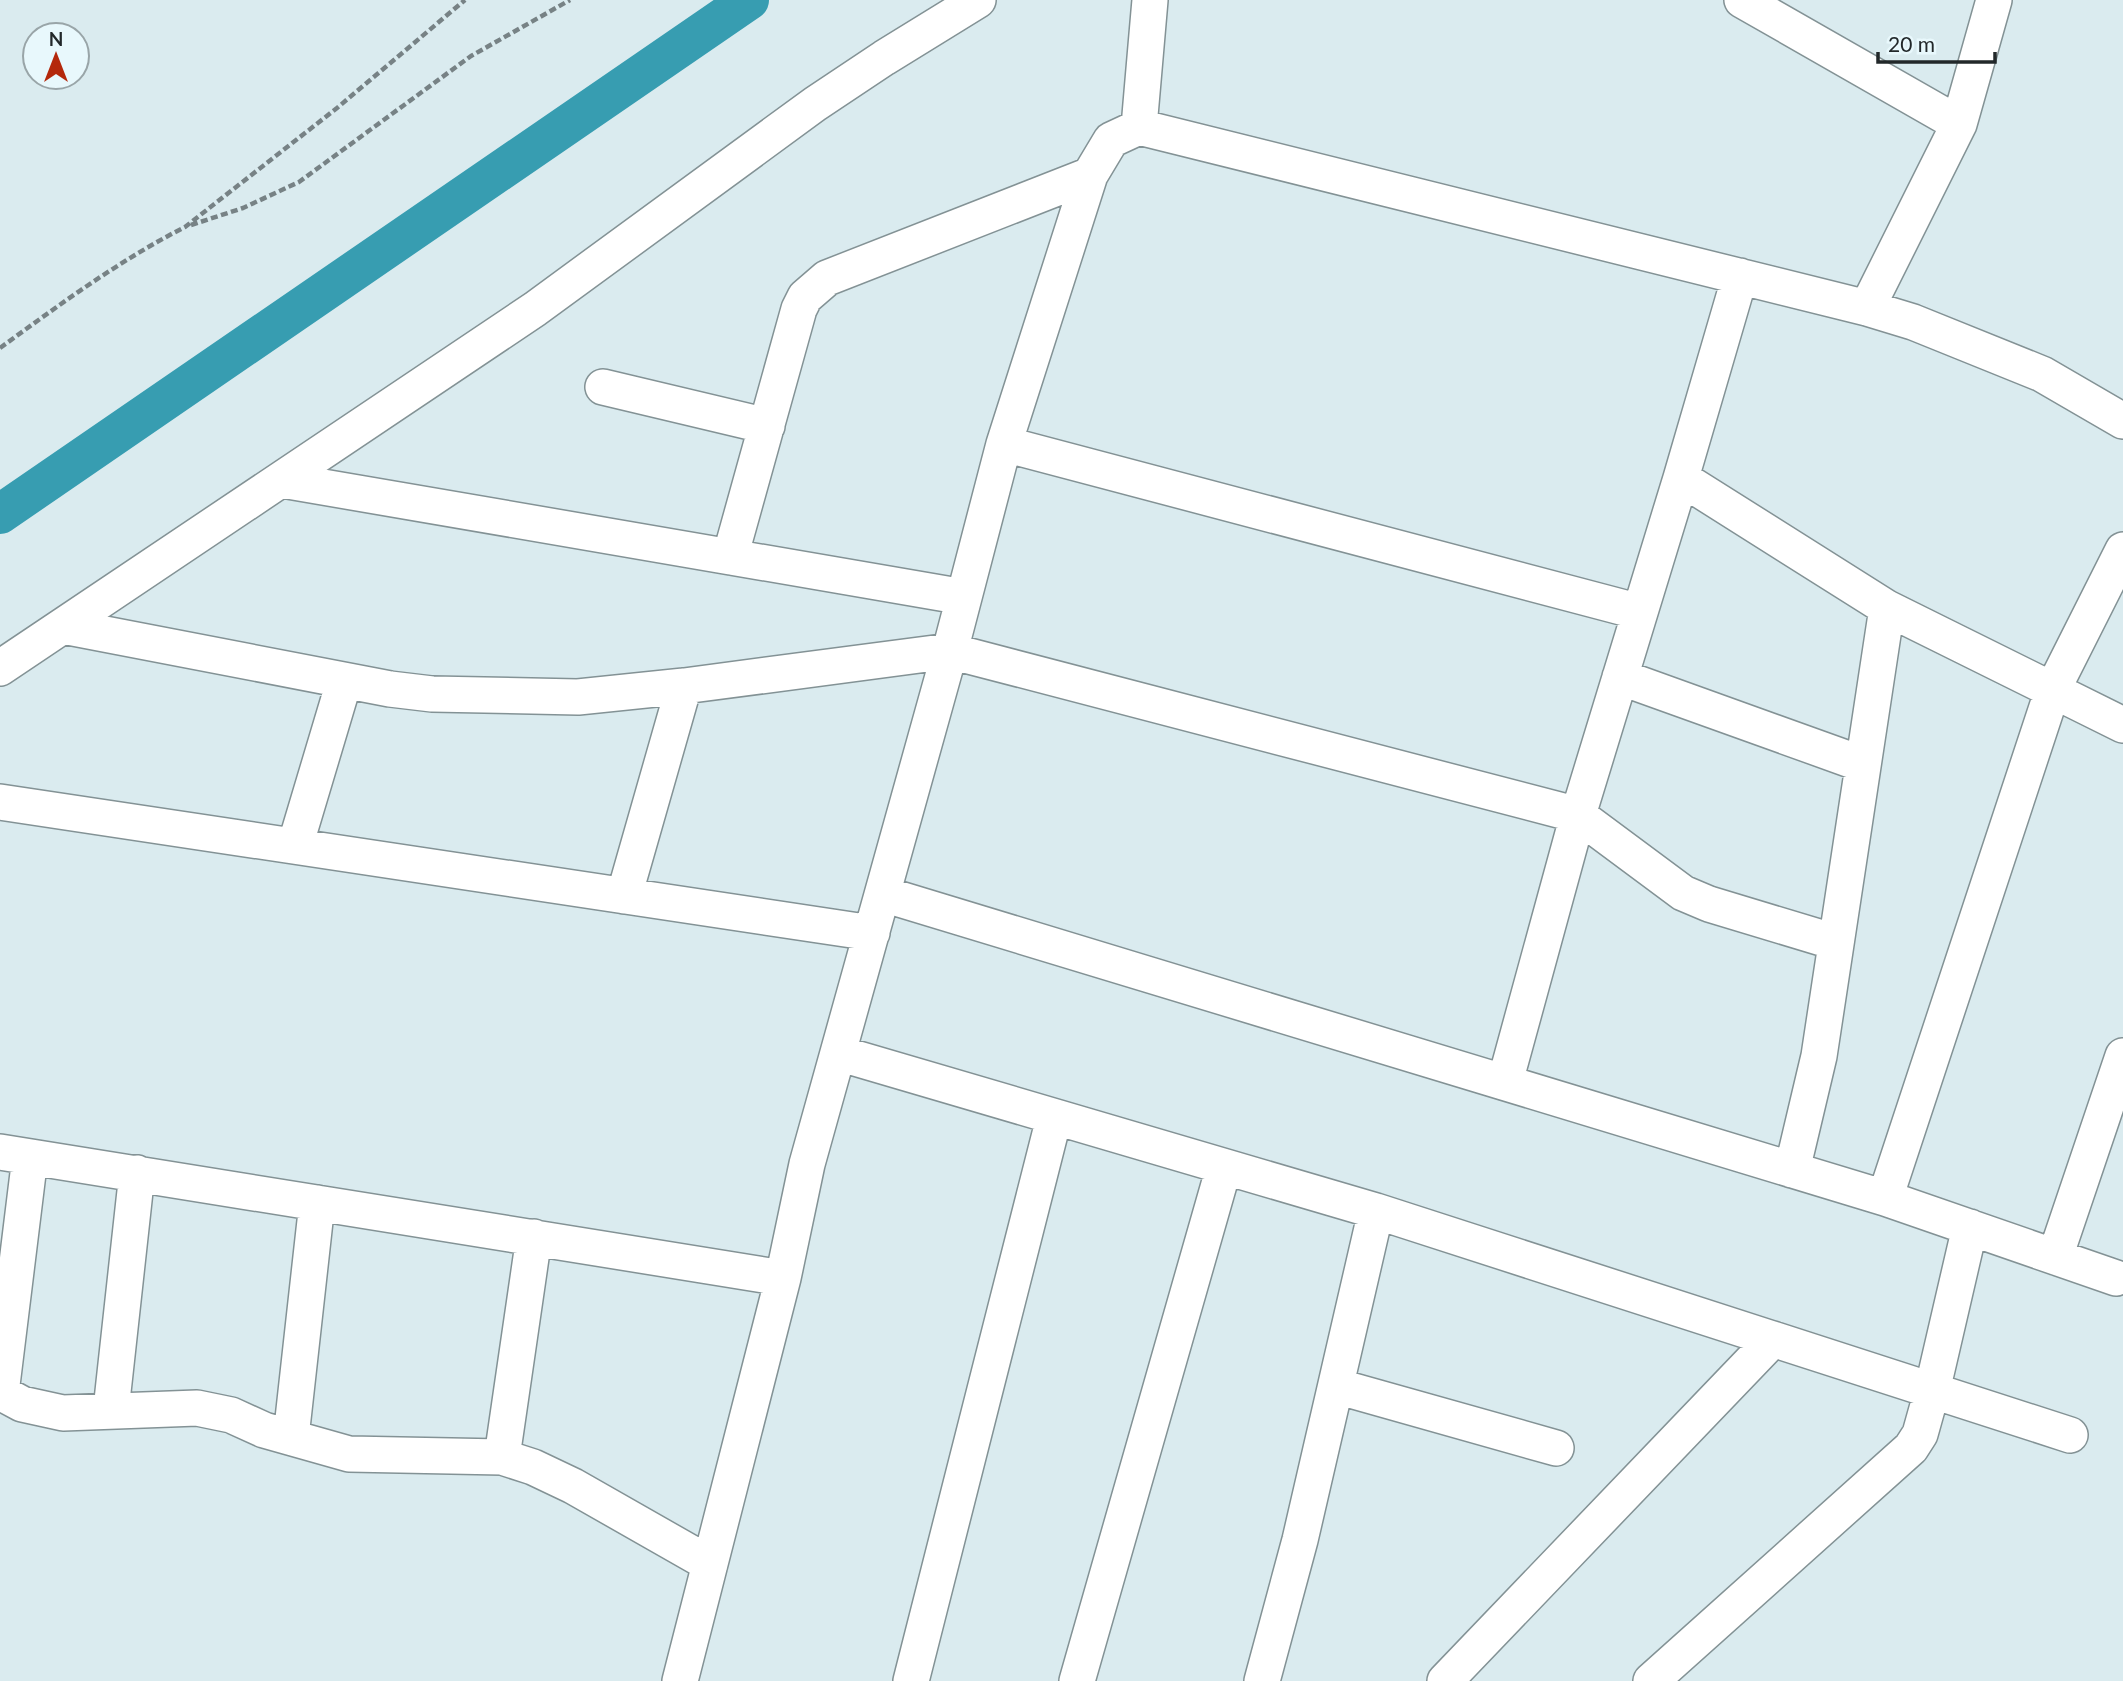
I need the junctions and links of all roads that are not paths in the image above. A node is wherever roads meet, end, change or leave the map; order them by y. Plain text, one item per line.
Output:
1 (978, 0) edge
2 (1150, 0) edge
3 (1742, 0) edge
4 (1993, 1) edge
5 (1959, 124) junction
6 (1139, 127) junction
7 (1090, 175) junction
8 (1740, 276) junction
9 (1867, 308) junction
10 (603, 387) dead end
11 (2123, 421) edge
12 (767, 426) junction
13 (1004, 444) junction
14 (1681, 478) junction
15 (282, 480) junction
16 (2123, 550) edge
17 (730, 557) junction
18 (964, 597) junction
19 (1887, 608) junction
20 (1640, 612) junction
21 (63, 626) junction
22 (950, 651) junction
23 (0, 668) edge
24 (1620, 677) junction
25 (344, 682) junction
26 (684, 686) junction
27 (2053, 689) junction
28 (2123, 725) edge
29 (1862, 764) junction
30 (0, 802) edge
31 (1578, 814) junction
32 (295, 846) junction
33 (883, 894) junction
34 (624, 896) junction
35 (872, 933) junction
36 (1835, 942) junction
37 (838, 1052) junction
38 (2123, 1056) edge
39 (1505, 1082) junction
40 (1054, 1118) junction
41 (15, 1154) edge
42 (1224, 1167) junction
43 (1792, 1170) junction
44 (137, 1174) junction
45 (1885, 1198) junction
46 (317, 1203) junction
47 (1376, 1210) junction
48 (1970, 1227) junction
49 (534, 1237) junction
50 (2055, 1257) junction
51 (783, 1278) junction
52 (2116, 1278) dead end
53 (1773, 1339) junction
54 (1336, 1386) junction
55 (1932, 1391) junction
56 (1, 1393) edge
57 (111, 1409) junction
58 (2070, 1435) dead end
59 (291, 1437) junction
60 (1556, 1448) dead end
61 (502, 1457) junction
62 (710, 1564) junction
63 (691, 1678) edge
64 (911, 1681) edge
65 (1077, 1681) edge
66 (1262, 1681) edge
67 (1446, 1681) edge
68 (1651, 1681) edge

1 - 15 street
2 - 6 street
3 - 5 street
4 - 5 street
5 - 9 street
6 - 7 street
6 - 8 street
7 - 12 street
7 - 13 street
8 - 9 street
8 - 14 street
9 - 11 street
10 - 12 street
12 - 17 street
13 - 18 street
13 - 20 street
14 - 19 street
14 - 20 street
15 - 17 street
15 - 21 street
16 - 27 street
17 - 18 street
18 - 22 street
19 - 27 street
19 - 29 street
20 - 24 street
21 - 23 street
21 - 25 street
22 - 26 street
22 - 31 street
22 - 33 street
24 - 29 street
24 - 31 street
25 - 26 street
25 - 32 street
26 - 34 street
27 - 28 street
27 - 45 street
29 - 36 street
30 - 32 street
31 - 36 street
31 - 39 street
32 - 34 street
33 - 35 street
33 - 39 street
34 - 35 street
35 - 37 street
36 - 43 street
37 - 40 street
37 - 51 street
38 - 50 street
39 - 43 street
40 - 42 street
40 - 64 street
41 - 44 street
41 - 56 street
42 - 47 street
42 - 65 street
43 - 45 street
44 - 46 street
44 - 57 street
45 - 48 street
46 - 49 street
46 - 59 street
47 - 53 street
47 - 54 street
48 - 50 street
48 - 55 street
49 - 51 street
49 - 61 street
50 - 52 street
51 - 62 street
53 - 55 street
53 - 67 street
54 - 60 street
54 - 66 street
55 - 58 street
55 - 68 street
56 - 57 street
57 - 59 street
59 - 61 street
61 - 62 street
62 - 63 street

